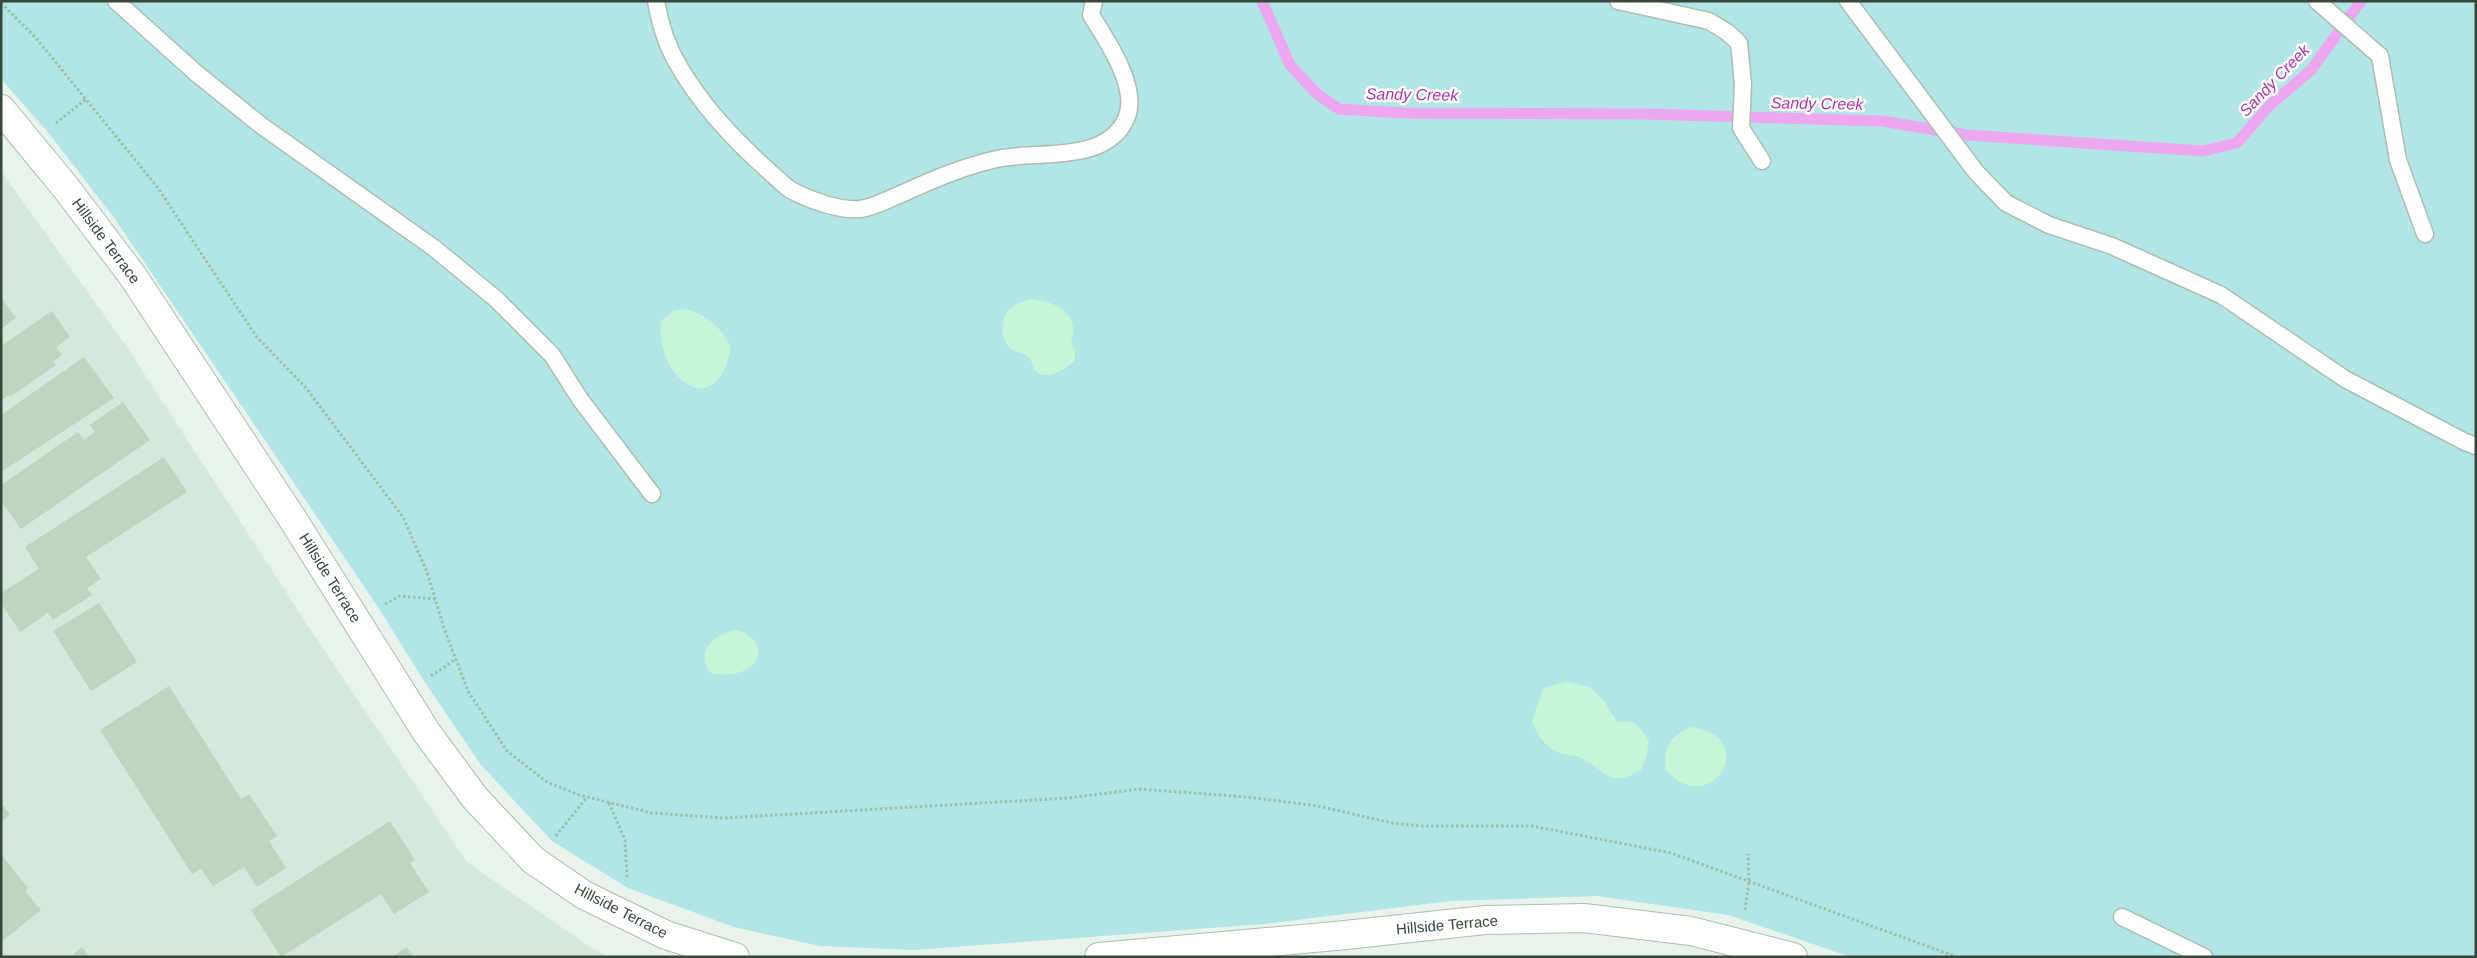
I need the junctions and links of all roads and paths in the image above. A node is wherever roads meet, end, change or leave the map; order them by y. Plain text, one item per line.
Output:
1 (116, 1) edge
2 (656, 1) edge
3 (1094, 1) edge
4 (1618, 1) edge
5 (1848, 1) edge
6 (1, 3) edge
7 (2323, 6) edge
8 (86, 99) junction
9 (1, 108) edge
10 (53, 126) dead end
11 (1762, 160) dead end
12 (2425, 234) dead end
13 (2476, 446) edge
14 (652, 494) dead end
15 (435, 599) junction
16 (378, 607) dead end
17 (456, 659) junction
18 (424, 681) dead end
19 (586, 797) junction
20 (609, 802) junction
21 (552, 841) dead end
22 (1748, 854) dead end
23 (628, 879) dead end
24 (1749, 881) junction
25 (1745, 911) dead end
26 (2122, 917) dead end
27 (735, 957) edge
28 (1099, 957) edge
29 (1793, 957) edge
30 (1956, 957) edge
31 (2204, 957) edge

1 - 14 lane
2 - 3 lane
4 - 11 lane
5 - 13 lane
6 - 8 path
7 - 12 lane
8 - 10 path
8 - 15 path
9 - 27 street, Hillside Terrace
15 - 16 path
15 - 17 path
17 - 18 path
17 - 19 path
19 - 20 path
19 - 21 path
20 - 23 path
20 - 24 path
22 - 24 path
24 - 25 path
24 - 30 path
26 - 31 lane
28 - 29 street, Hillside Terrace

